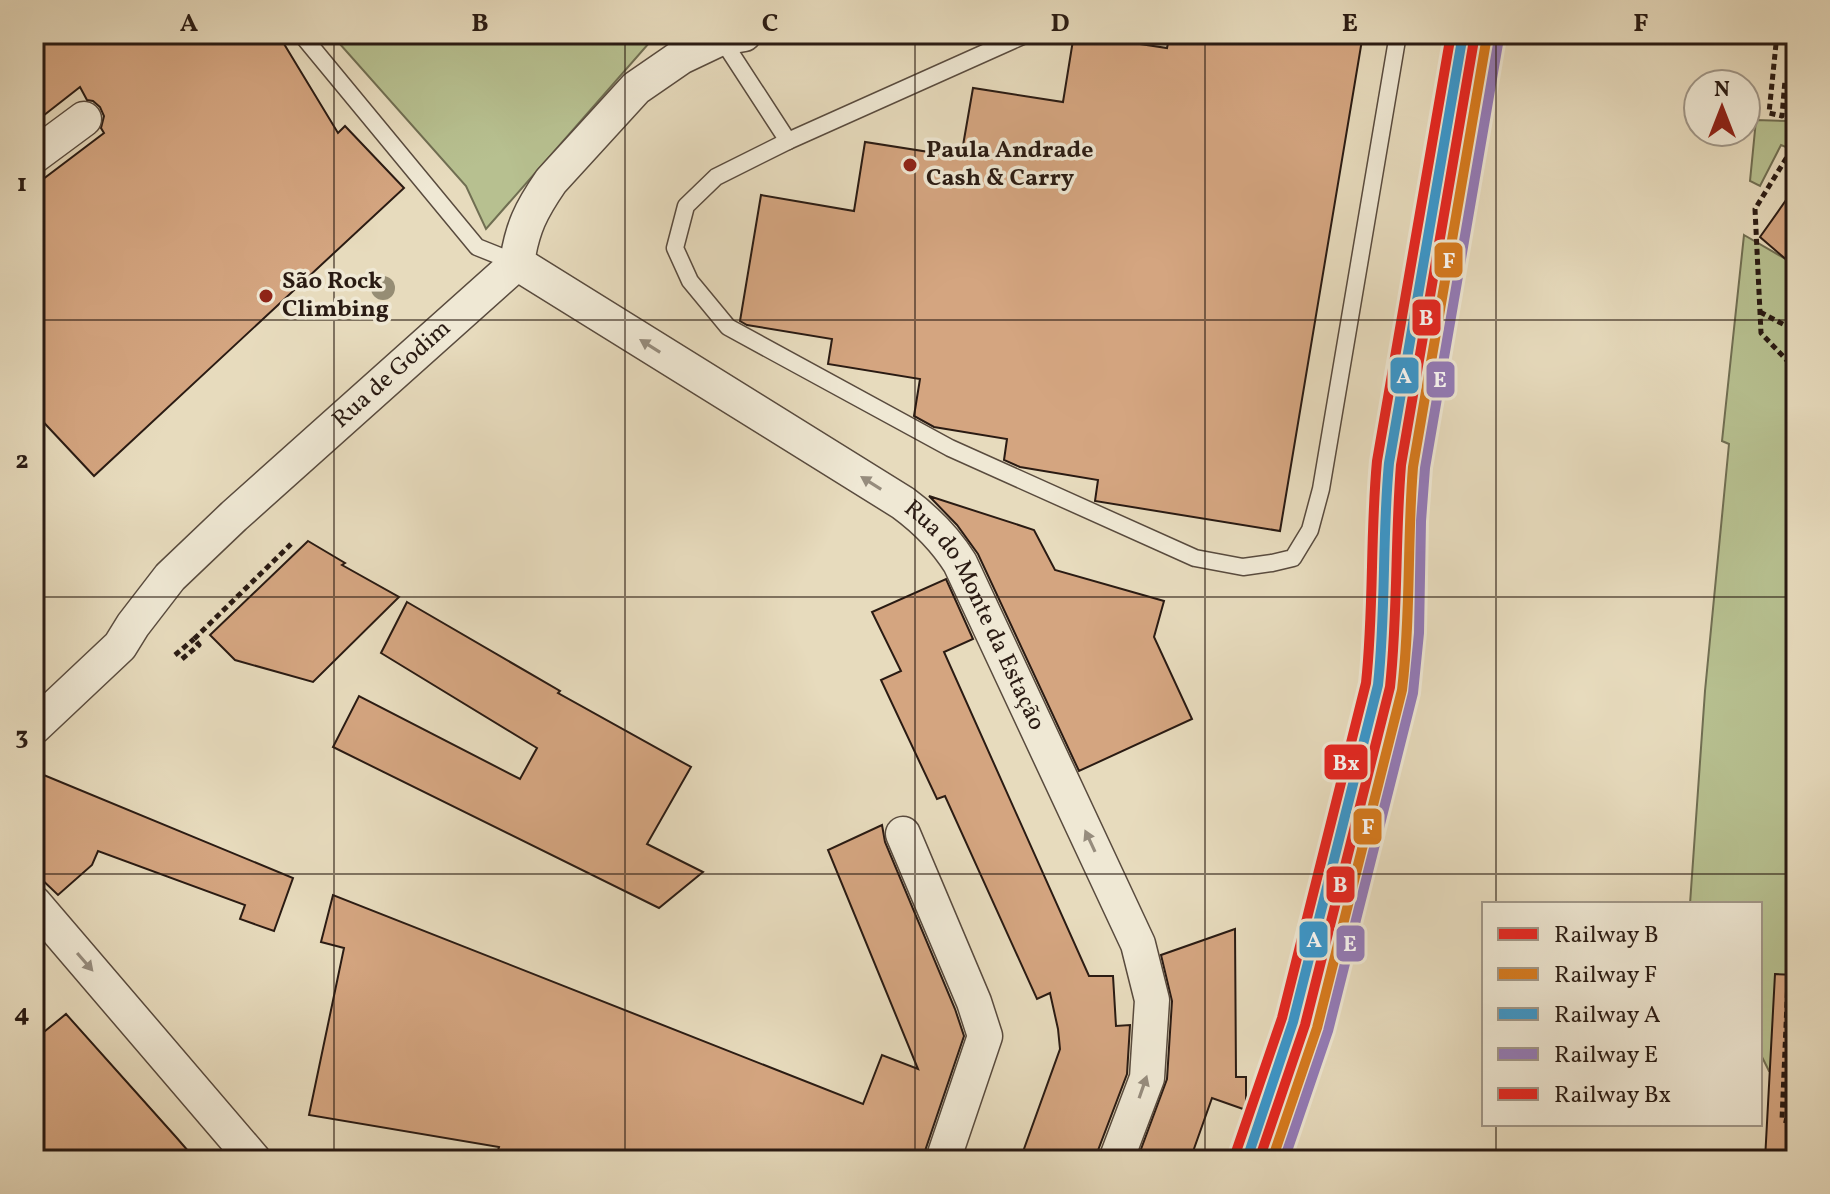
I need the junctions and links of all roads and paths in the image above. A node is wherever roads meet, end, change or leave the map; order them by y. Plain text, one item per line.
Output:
1 (301, 34) edge
2 (1027, 34) edge
3 (1398, 34) edge
4 (1777, 34) edge
5 (732, 36) edge
6 (1796, 81) edge
7 (84, 119) dead end
8 (788, 141) junction
9 (34, 156) edge
10 (1796, 156) edge
11 (517, 263) junction
12 (1759, 311) junction
13 (1796, 331) edge
14 (1796, 370) edge
15 (291, 544) dead end
16 (194, 639) junction
17 (175, 655) dead end
18 (182, 659) dead end
19 (34, 727) edge
20 (1796, 792) edge
21 (903, 834) dead end
22 (34, 903) edge
23 (1796, 1123) edge
24 (254, 1160) edge
25 (943, 1160) edge
26 (1116, 1160) edge

1 - 11 lane
2 - 8 lane
3 - 8 lane
4 - 6 path
5 - 8 lane
5 - 11 street
7 - 9 street
10 - 12 path
11 - 19 street, Rua de Godim
26 -> 11 street, Rua do Monte da Estação
12 - 13 path
12 - 14 path
15 - 16 path
16 - 17 path
16 - 18 path
20 - 23 path
21 - 25 street
22 -> 24 street

